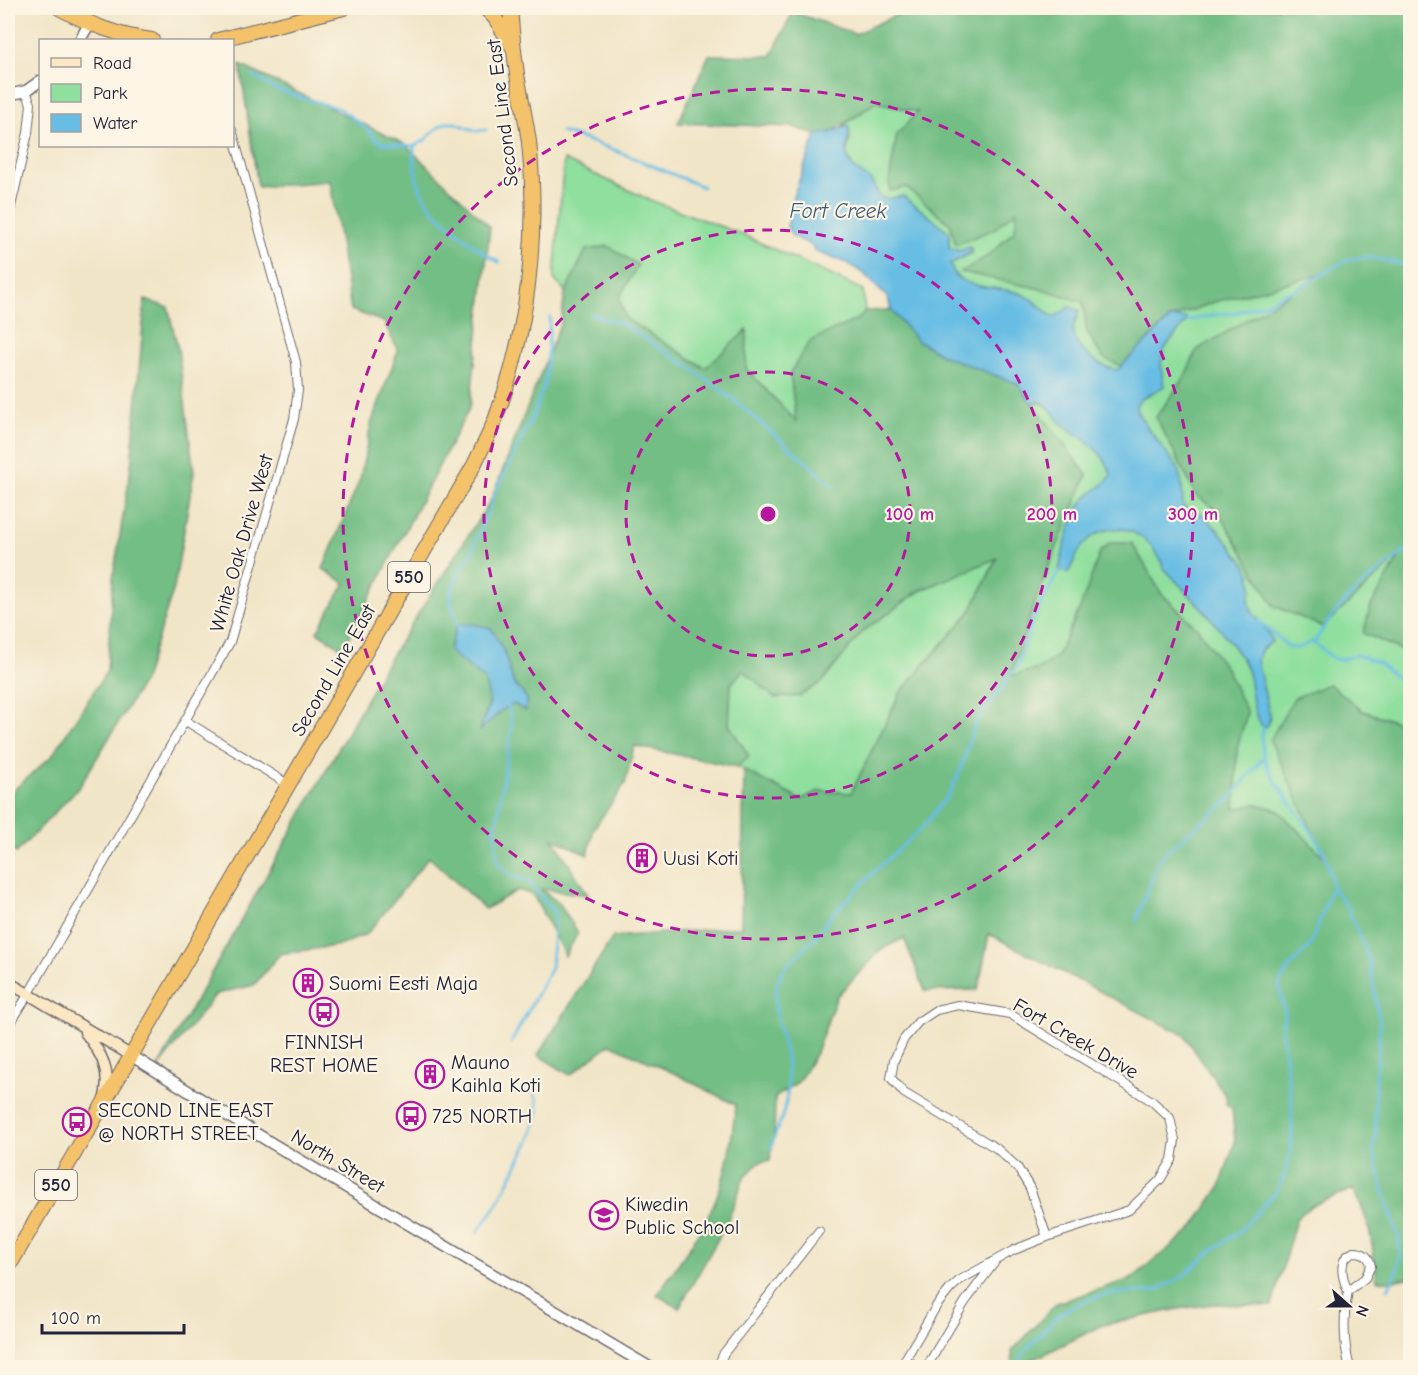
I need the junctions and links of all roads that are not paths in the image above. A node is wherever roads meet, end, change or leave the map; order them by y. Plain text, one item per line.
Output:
1 (58, 8) edge
2 (344, 8) edge
3 (485, 8) edge
4 (510, 8) edge
5 (89, 24) junction
6 (81, 39) edge
7 (147, 39) edge
8 (222, 39) edge
9 (514, 51) junction
10 (39, 82) edge
11 (26, 91) junction
12 (8, 95) edge
13 (234, 137) edge
14 (8, 219) edge
15 (186, 722) junction
16 (290, 785) junction
17 (8, 982) edge
18 (28, 995) junction
19 (81, 1026) junction
20 (8, 1027) edge
21 (132, 1056) junction
22 (104, 1103) junction
23 (819, 1231) dead end
24 (1047, 1237) junction
25 (996, 1260) junction
26 (8, 1268) edge
27 (1348, 1291) junction
28 (905, 1359) junction
29 (651, 1368) edge
30 (717, 1368) edge
31 (900, 1368) edge
32 (919, 1368) edge
33 (926, 1368) edge
34 (1350, 1368) edge

1 - 5 highway
2 - 8 highway
3 - 9 highway
4 - 9 highway, Second Line East / 550
5 - 6 street
5 - 7 highway
9 - 16 highway, Second Line East / 550
10 - 11 street
11 - 12 street
11 - 14 street
13 - 15 street, White Oak Drive West
15 - 16 street
15 - 18 street, White Oak Drive West
16 - 21 highway, Second Line East / 550
17 - 18 main road, North Street
18 - 19 main road, North Street
18 - 20 street, White Oak Drive West
19 - 21 main road, North Street
19 - 22 main road
21 - 22 highway, Second Line East / 550
21 - 29 street, North Street
22 - 26 highway, Second Line East / 550
23 - 30 street
24 - 24 street, Fort Creek Drive
24 - 25 street, Fort Creek Drive
25 - 28 street, Fort Creek Drive
25 - 33 street, Fort Creek Drive
27 - 27 street
27 - 34 street
28 - 31 street, Fort Creek Drive
28 - 32 street

